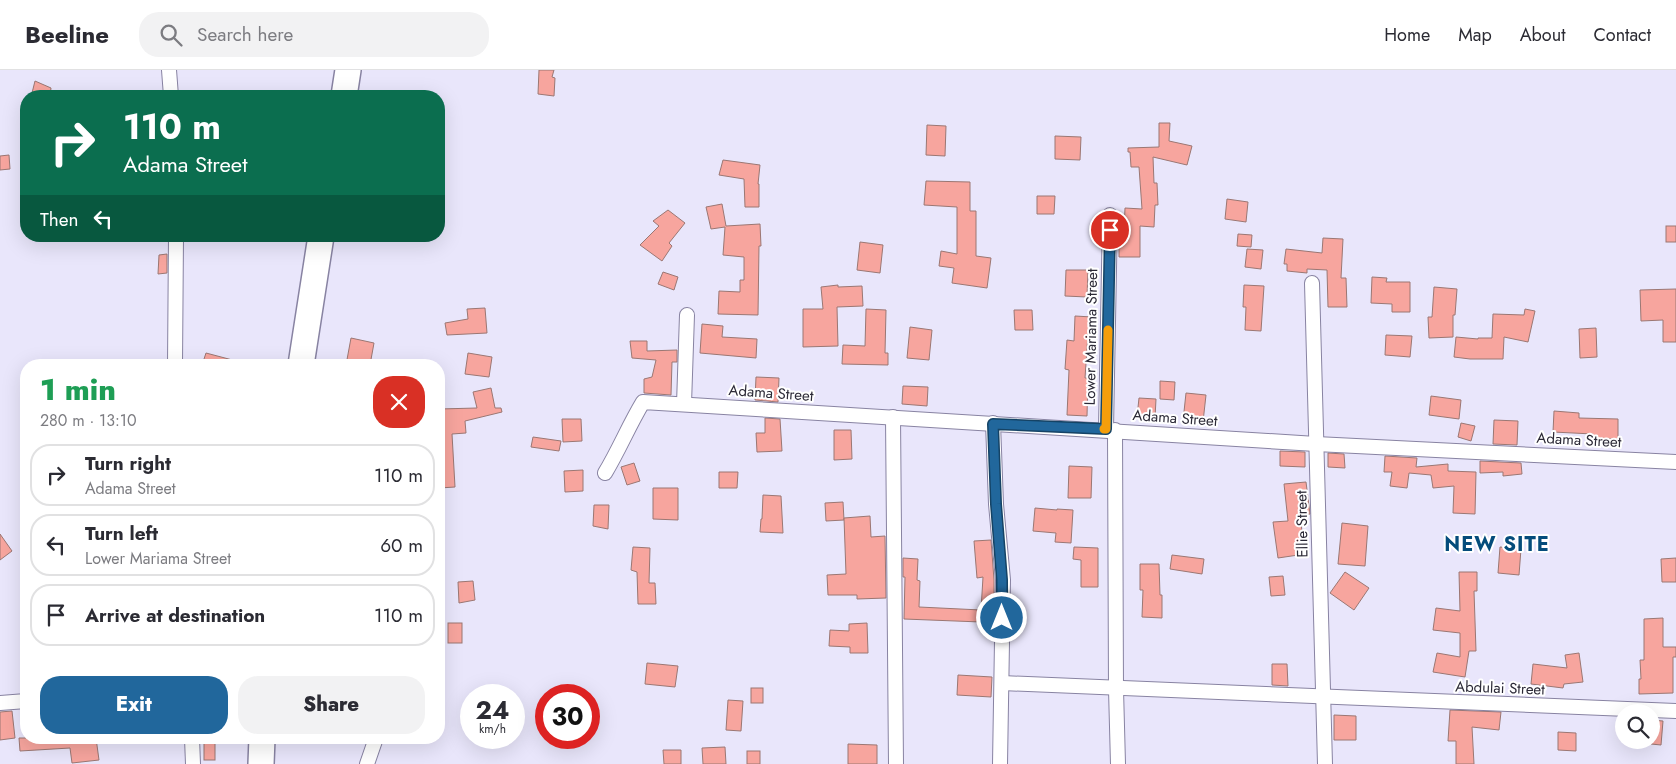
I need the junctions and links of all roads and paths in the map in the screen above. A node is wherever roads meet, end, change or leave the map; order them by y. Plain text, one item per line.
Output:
1 (169, 70) edge
2 (348, 70) edge
3 (171, 90) edge
4 (345, 90) edge
5 (1110, 215) dead end
6 (176, 242) edge
7 (320, 242) edge
8 (1312, 283) dead end
9 (687, 315) dead end
10 (176, 359) edge
11 (302, 359) edge
12 (684, 404) junction
13 (893, 417) junction
14 (993, 424) junction
15 (1110, 430) junction
16 (1316, 444) junction
17 (1676, 462) edge
18 (605, 473) dead end
19 (1002, 683) junction
20 (1116, 689) junction
21 (1323, 697) junction
22 (20, 701) edge
23 (0, 703) edge
24 (1676, 711) edge
25 (192, 744) edge
26 (262, 744) edge
27 (374, 744) edge
28 (193, 764) edge
29 (261, 764) edge
30 (367, 764) edge
31 (896, 764) edge
32 (1000, 764) edge
33 (1118, 764) edge
34 (1325, 764) edge

1 - 3 street
2 - 4 highway
5 - 15 street, Lower Mariama Street
6 - 10 street
7 - 11 highway
8 - 16 street, Ellie Street
9 - 12 street
12 - 13 street, Adama Street
12 - 18 street, Adama Street
13 - 14 street, Adama Street
13 - 31 street
14 - 15 street, Adama Street
14 - 19 street
15 - 16 street, Adama Street
15 - 20 street, Lower Mariama Street
16 - 17 street, Adama Street
16 - 21 street, Ellie Street
19 - 20 street, Abdulai Street
19 - 32 street
20 - 21 street, Abdulai Street
20 - 33 street, Lower Mariama Street
21 - 24 street, Abdulai Street
21 - 34 street, Ellie Street
22 - 23 street
25 - 28 street
26 - 29 highway
27 - 30 street

